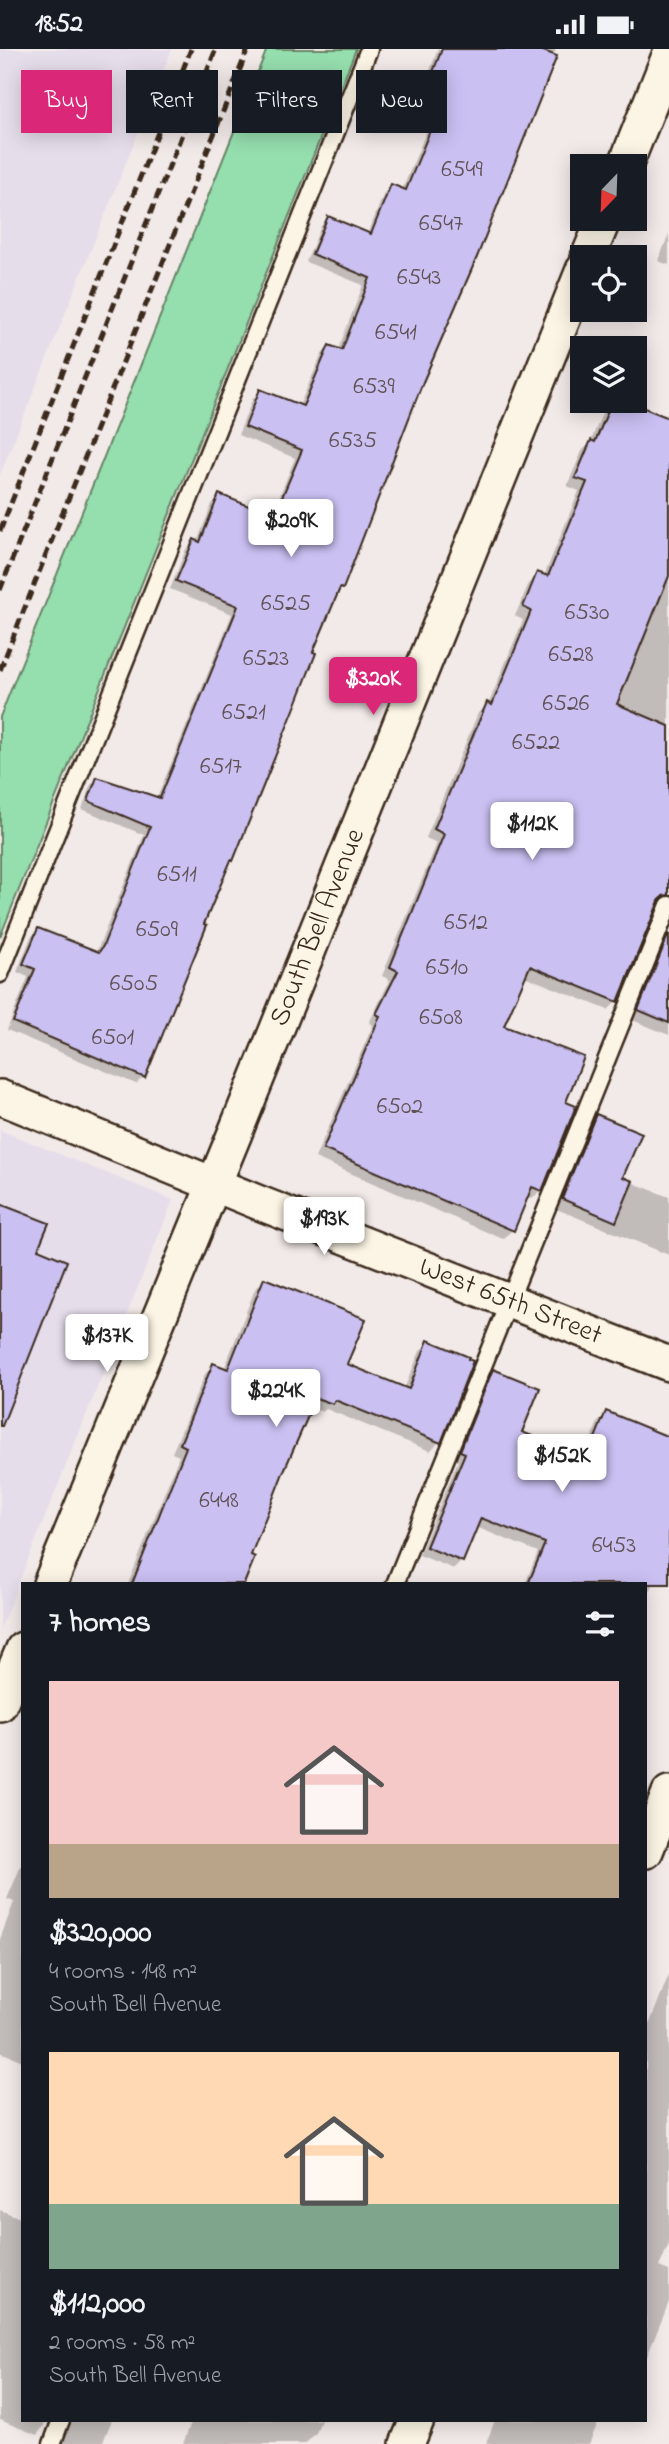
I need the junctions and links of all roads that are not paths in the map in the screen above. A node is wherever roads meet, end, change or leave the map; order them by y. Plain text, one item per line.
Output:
1 (369, 49) edge
2 (669, 56) edge
3 (630, 154) edge
4 (570, 302) edge
5 (669, 905) edge
6 (0, 974) edge
7 (0, 1097) edge
8 (214, 1184) junction
9 (509, 1300) junction
10 (669, 1364) edge
11 (51, 1582) edge
12 (396, 1582) edge
13 (21, 1654) edge
14 (0, 1705) edge
15 (669, 1793) edge
16 (647, 1848) edge
17 (60, 2422) edge
18 (416, 2422) edge
19 (52, 2444) edge
20 (407, 2444) edge

1 - 6 lane
2 - 3 street
4 - 8 street, South Bell Avenue
5 - 9 lane
7 - 8 street, West 65th Street
8 - 9 street, West 65th Street
8 - 11 street, South Bell Avenue
9 - 10 street, West 65th Street
9 - 12 lane
13 - 14 street
15 - 16 street
17 - 19 lane
18 - 20 street

